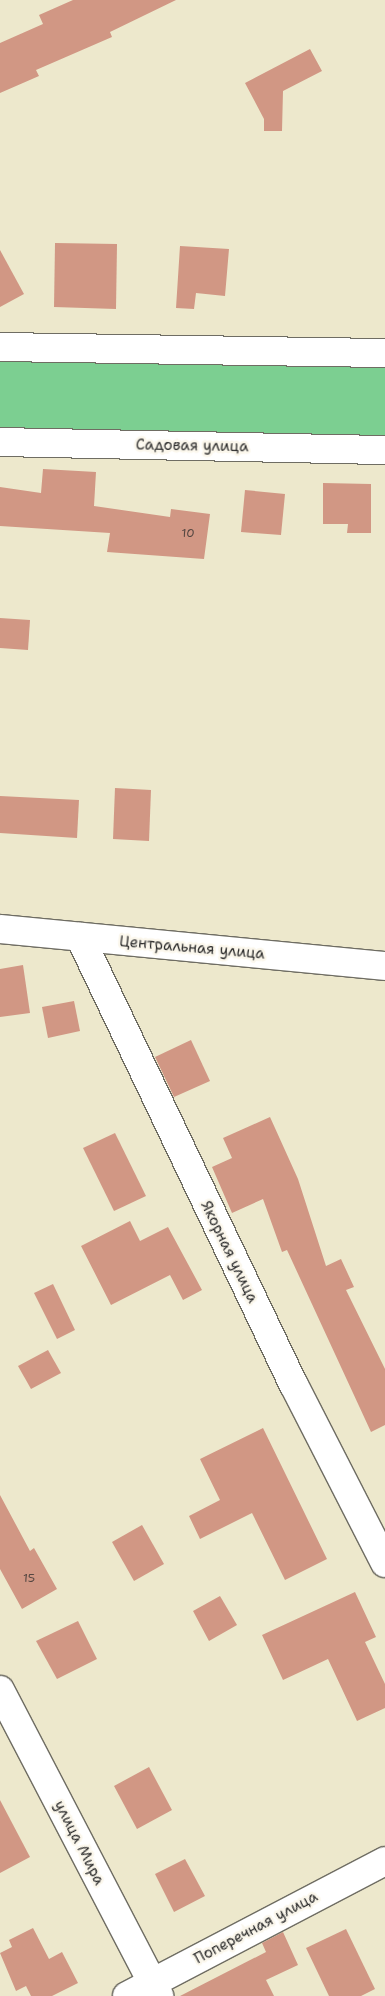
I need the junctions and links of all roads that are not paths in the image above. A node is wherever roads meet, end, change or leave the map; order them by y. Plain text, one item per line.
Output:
1 (0, 347) edge
2 (385, 353) edge
3 (0, 442) edge
4 (385, 450) edge
5 (0, 929) edge
6 (80, 937) junction
7 (385, 966) edge
8 (385, 1563) edge
9 (0, 1690) edge
10 (385, 1860) edge
11 (156, 1990) edge
12 (127, 1996) edge

1 - 2 street
3 - 4 street, Садовая улица
5 - 6 street, Центральная улица
6 - 7 street, Центральная улица
6 - 8 street, Якорная улица
9 - 11 street, улица Мира
10 - 11 street, Поперечная улица
11 - 12 street, Поперечная улица

